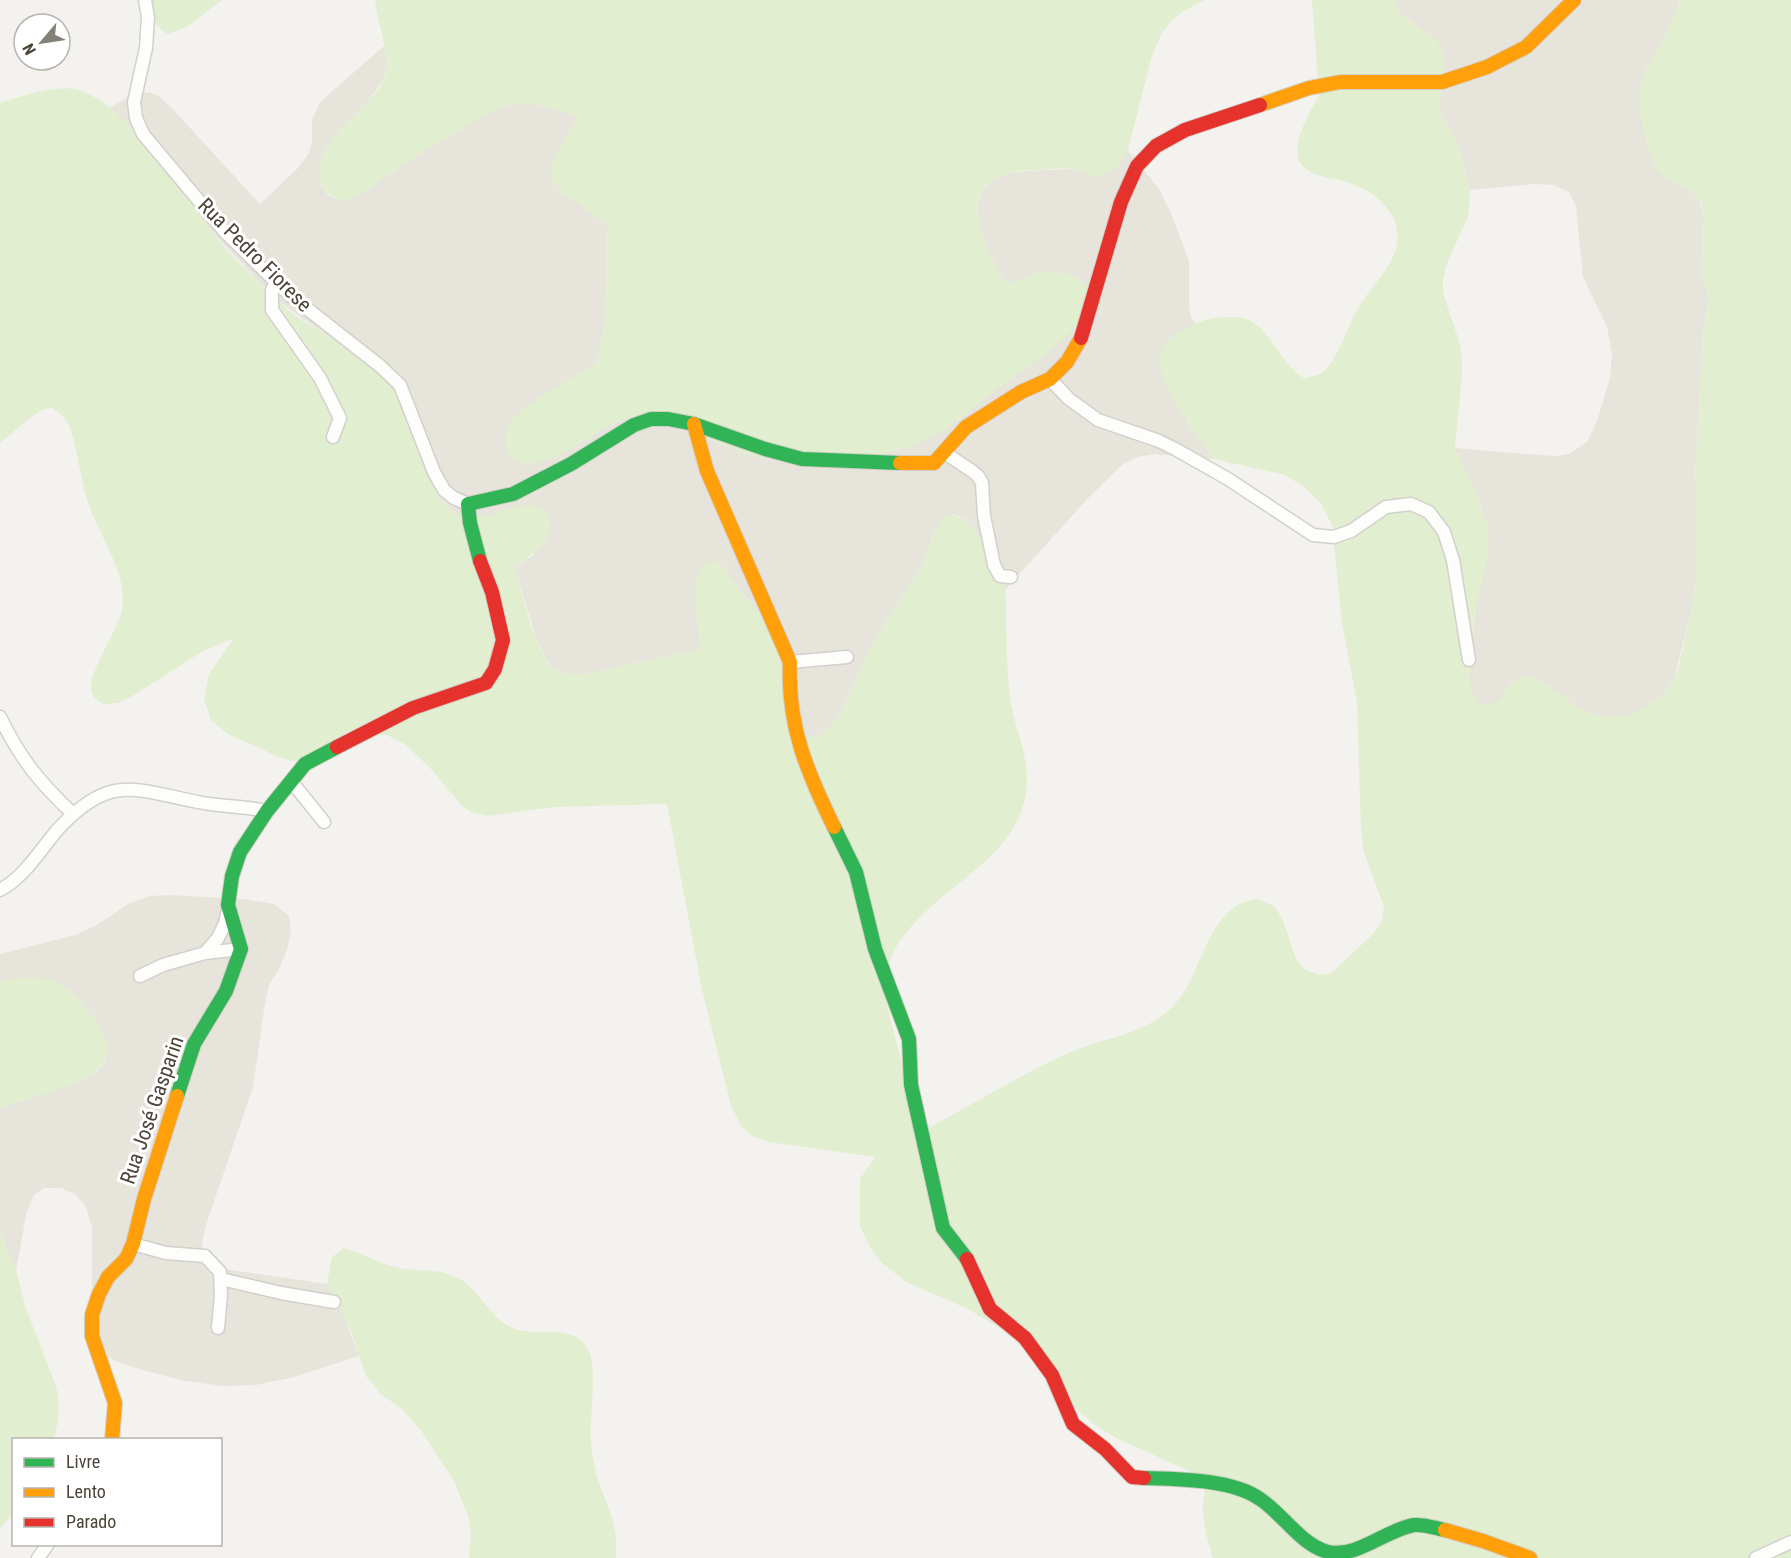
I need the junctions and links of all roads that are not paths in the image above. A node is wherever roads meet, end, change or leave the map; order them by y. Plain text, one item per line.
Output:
1 (145, 0) edge
2 (1574, 0) edge
3 (276, 282) junction
4 (1050, 379) junction
5 (693, 424) junction
6 (333, 436) dead end
7 (945, 453) junction
8 (468, 504) junction
9 (1011, 577) dead end
10 (847, 657) dead end
11 (1469, 660) dead end
12 (790, 662) junction
13 (0, 717) edge
14 (291, 781) junction
15 (267, 811) junction
16 (72, 813) junction
17 (324, 822) dead end
18 (0, 890) edge
19 (228, 905) junction
20 (240, 949) junction
21 (205, 953) junction
22 (140, 976) dead end
23 (133, 1244) junction
24 (221, 1279) junction
25 (334, 1302) dead end
26 (218, 1328) dead end
27 (112, 1438) edge
28 (1791, 1542) edge
29 (47, 1546) edge
30 (38, 1558) edge
31 (1530, 1558) edge
32 (1755, 1558) edge

1 - 3 street, Rua Pedro Fiorese
2 - 4 street
3 - 6 street
3 - 8 street, Rua Pedro Fiorese
4 - 7 street
4 - 11 street
5 - 7 street
5 - 8 street
5 - 12 street
7 - 9 street
8 - 14 street
10 - 12 street
12 - 31 street
13 - 16 street
14 - 15 street
14 - 17 street
15 - 16 street
15 - 19 street
16 - 18 street
19 - 20 street
19 - 21 street
20 - 21 street
20 - 23 street, Rua José Gasparin
21 - 22 street
23 - 24 street
23 - 27 street, Rua José Gasparin
24 - 25 street
24 - 26 street
28 - 32 street
29 - 30 street

